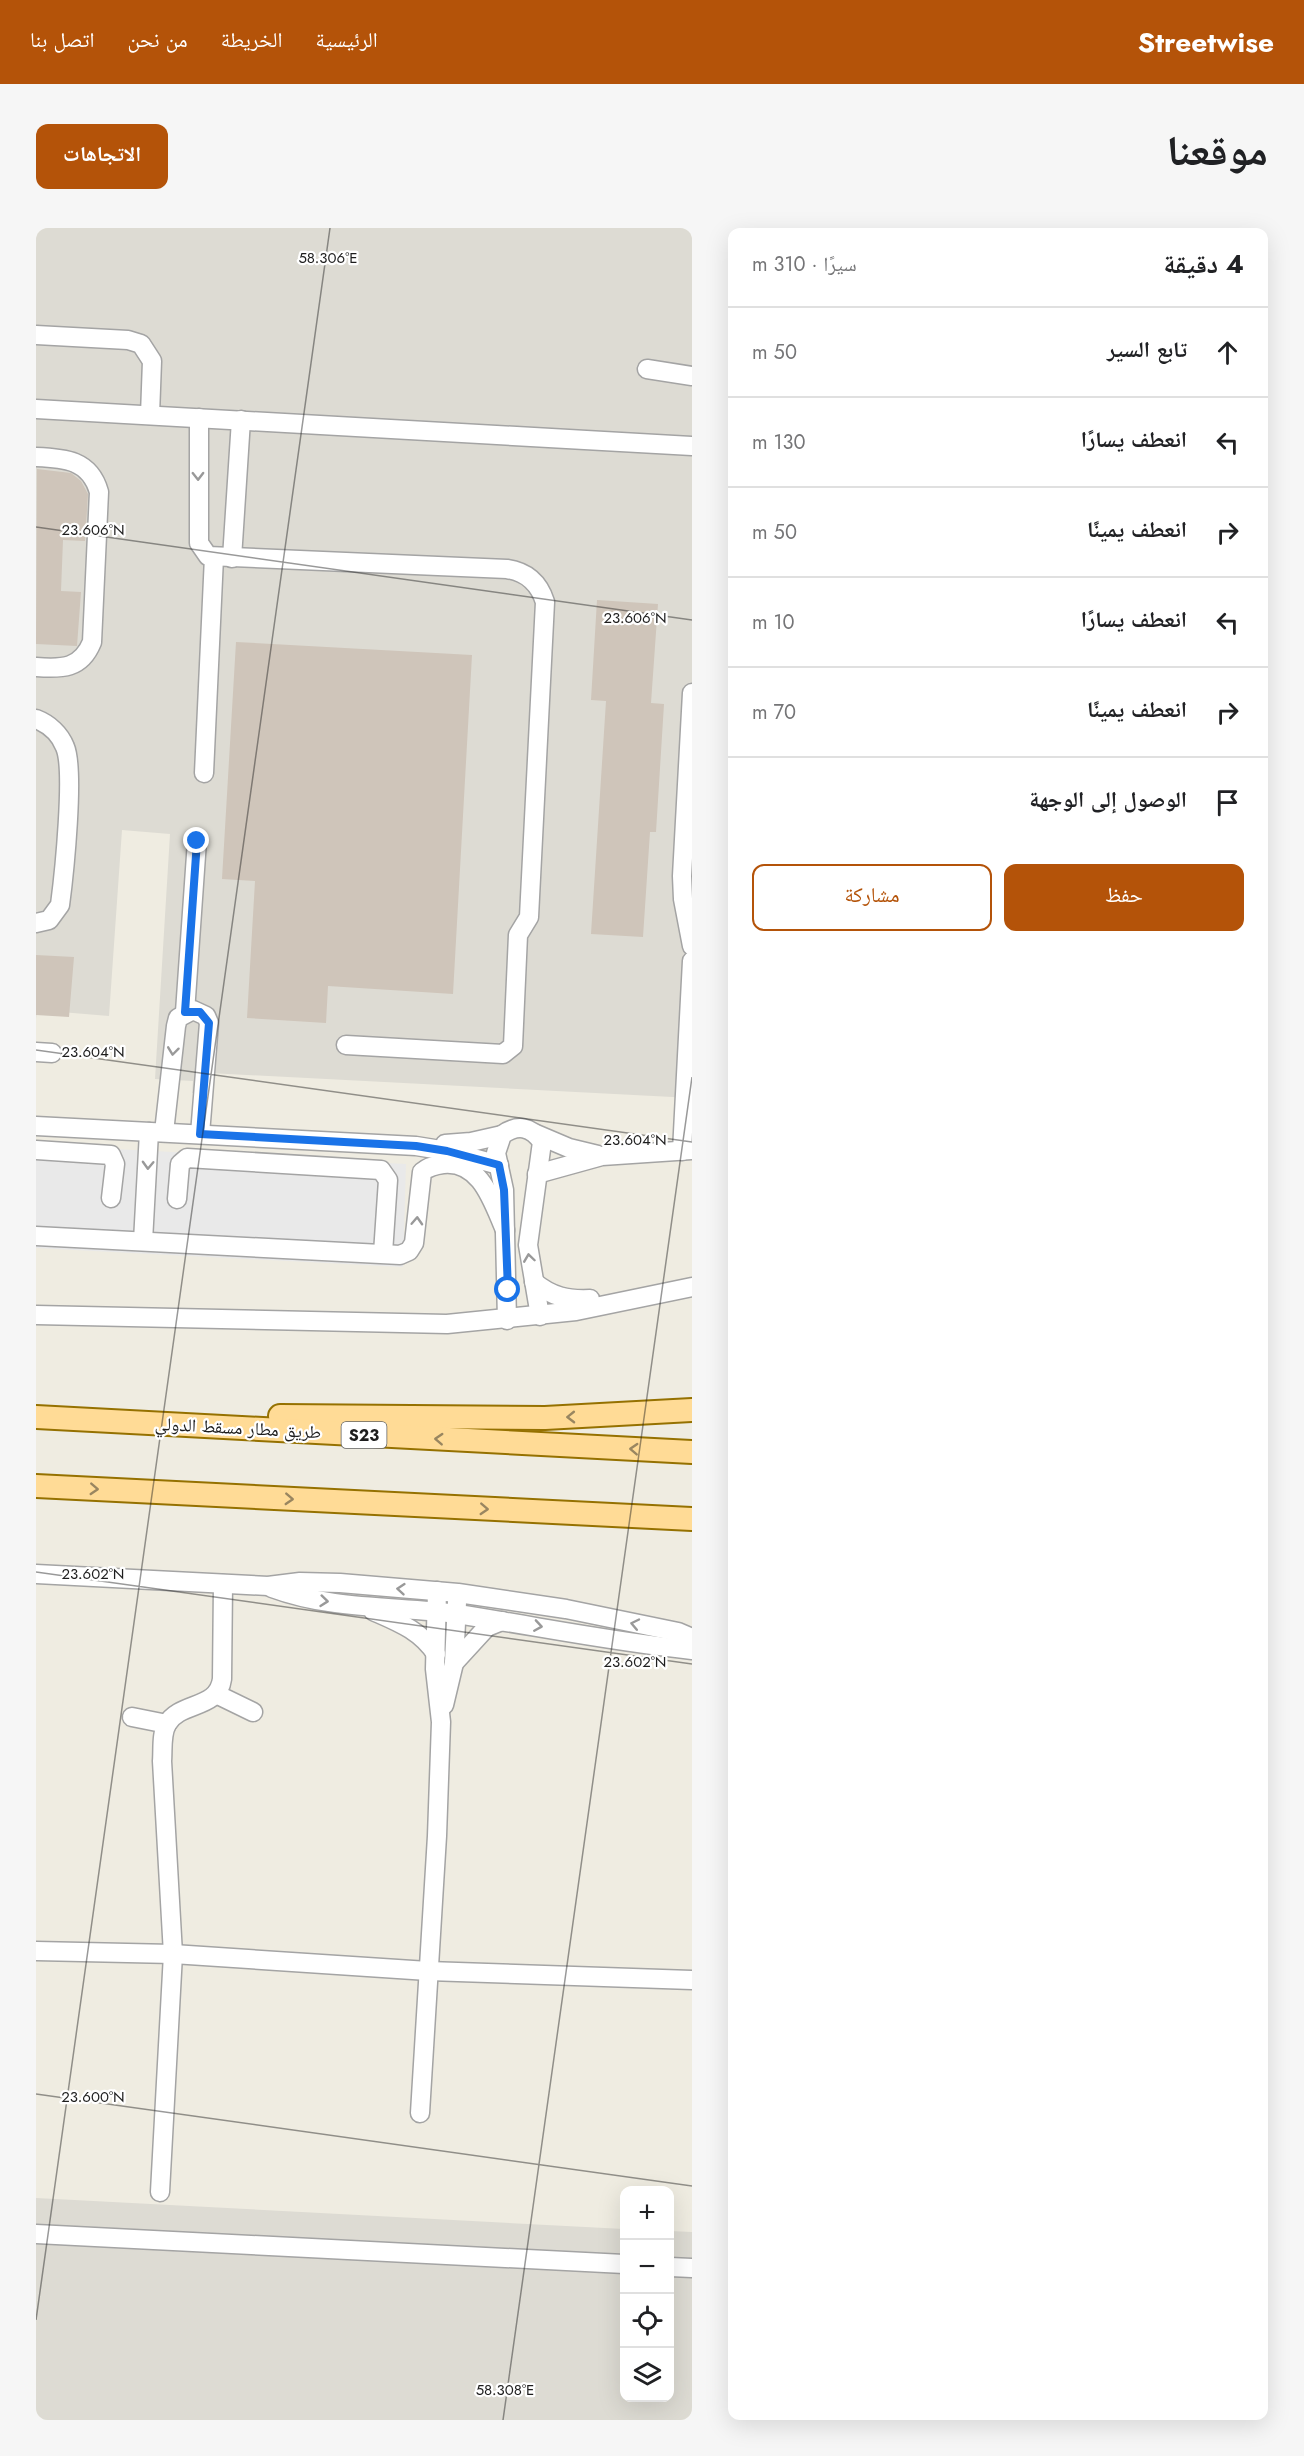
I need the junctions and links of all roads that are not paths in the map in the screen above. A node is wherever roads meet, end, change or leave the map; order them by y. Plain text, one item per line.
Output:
1 (36, 335) edge
2 (647, 369) dead end
3 (692, 376) edge
4 (36, 410) edge
5 (150, 415) junction
6 (199, 418) junction
7 (241, 420) junction
8 (692, 446) edge
9 (36, 457) edge
10 (214, 557) junction
11 (232, 558) junction
12 (36, 667) edge
13 (692, 693) edge
14 (36, 719) edge
15 (204, 773) dead end
16 (197, 841) dead end
17 (36, 922) edge
18 (692, 946) edge
19 (692, 961) edge
20 (185, 1012) junction
21 (346, 1044) dead end
22 (36, 1126) edge
23 (157, 1132) junction
24 (200, 1134) junction
25 (536, 1134) junction
26 (502, 1135) junction
27 (416, 1146) junction
28 (36, 1150) edge
29 (687, 1150) edge
30 (602, 1156) junction
31 (499, 1165) junction
32 (537, 1174) junction
33 (111, 1198) dead end
34 (177, 1199) dead end
35 (505, 1230) junction
36 (36, 1236) edge
37 (143, 1241) junction
38 (383, 1253) junction
39 (534, 1282) junction
40 (692, 1287) edge
41 (649, 1297) junction
42 (36, 1315) edge
43 (540, 1316) junction
44 (507, 1320) junction
45 (692, 1410) edge
46 (36, 1416) edge
47 (692, 1452) edge
48 (36, 1486) edge
49 (692, 1519) edge
50 (36, 1574) edge
51 (224, 1584) junction
52 (268, 1586) junction
53 (437, 1592) junction
54 (458, 1593) junction
55 (360, 1605) junction
56 (436, 1612) junction
57 (456, 1614) junction
58 (502, 1621) junction
59 (692, 1638) edge
60 (692, 1650) edge
61 (436, 1654) junction
62 (454, 1663) junction
63 (216, 1694) junction
64 (253, 1712) dead end
65 (132, 1717) dead end
66 (441, 1722) junction
67 (167, 1724) junction
68 (36, 1951) edge
69 (173, 1954) junction
70 (428, 1971) junction
71 (692, 1980) edge
72 (420, 2113) dead end
73 (160, 2192) dead end
74 (36, 2234) edge
75 (620, 2264) edge
76 (674, 2266) edge
77 (692, 2268) edge

1 - 5 street
2 - 3 street
4 - 5 street
5 - 6 street
6 - 7 street
6 -> 10 street
7 - 8 street
7 - 11 street
9 - 12 street
10 - 11 street
10 - 15 street
11 - 21 street
13 - 18 street
14 - 17 street
16 - 20 street
19 - 29 street
20 -> 23 street
20 - 24 street
22 - 23 street
23 - 24 street
23 -> 37 street
24 - 27 street
25 - 26 street
25 - 30 street
25 - 32 street
26 - 27 street
26 - 31 street
27 - 31 street
28 - 33 street
29 - 30 street
30 - 32 street
31 - 35 street
39 -> 32 street
34 - 38 street
38 -> 35 street
35 - 44 street
36 - 37 street
37 - 38 street
39 - 41 street
39 - 43 street
40 - 41 street
41 - 43 street
42 - 44 street
43 - 44 street
45 -> 46 main road
47 -> 46 main road, طريق مطار مسقط الدولي / S23
48 -> 49 main road
50 - 51 street
51 - 52 street
51 - 63 street
53 -> 52 street
52 -> 55 street
53 - 54 street
53 - 56 street
54 - 57 street
59 -> 54 street
55 - 56 street
55 - 61 street
56 - 57 street
56 - 61 street
57 - 58 street
57 - 62 street
58 -> 60 street
58 - 62 street
61 - 66 street
62 - 66 street
63 - 64 street
63 - 67 street
65 - 67 street
66 - 70 street
67 - 69 street
68 - 69 street
69 - 70 street
69 - 73 street
70 - 71 street
70 - 72 street
74 - 75 street
76 - 77 street

